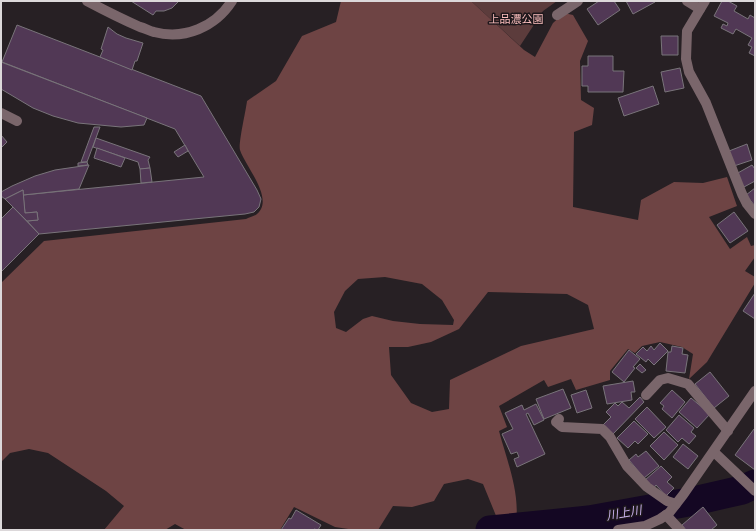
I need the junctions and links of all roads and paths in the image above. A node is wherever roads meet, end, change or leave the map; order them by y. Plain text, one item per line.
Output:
1 (87, 1) edge
2 (232, 1) edge
3 (578, 1) edge
4 (687, 1) edge
5 (702, 5) edge
6 (557, 15) dead end
7 (1, 113) edge
8 (17, 121) dead end
9 (755, 214) edge
10 (755, 391) edge
11 (646, 395) dead end
12 (559, 419) dead end
13 (728, 432) junction
14 (714, 452) junction
15 (755, 491) edge
16 (671, 502) junction
17 (668, 514) junction
18 (618, 530) edge
19 (680, 530) edge

1 - 2 street
3 - 6 street
4 - 5 street
5 - 9 street
7 - 8 street
10 - 13 street
11 - 13 street
12 - 16 street
13 - 14 street
14 - 15 street
14 - 16 street
16 - 17 street
17 - 18 street
17 - 19 street

